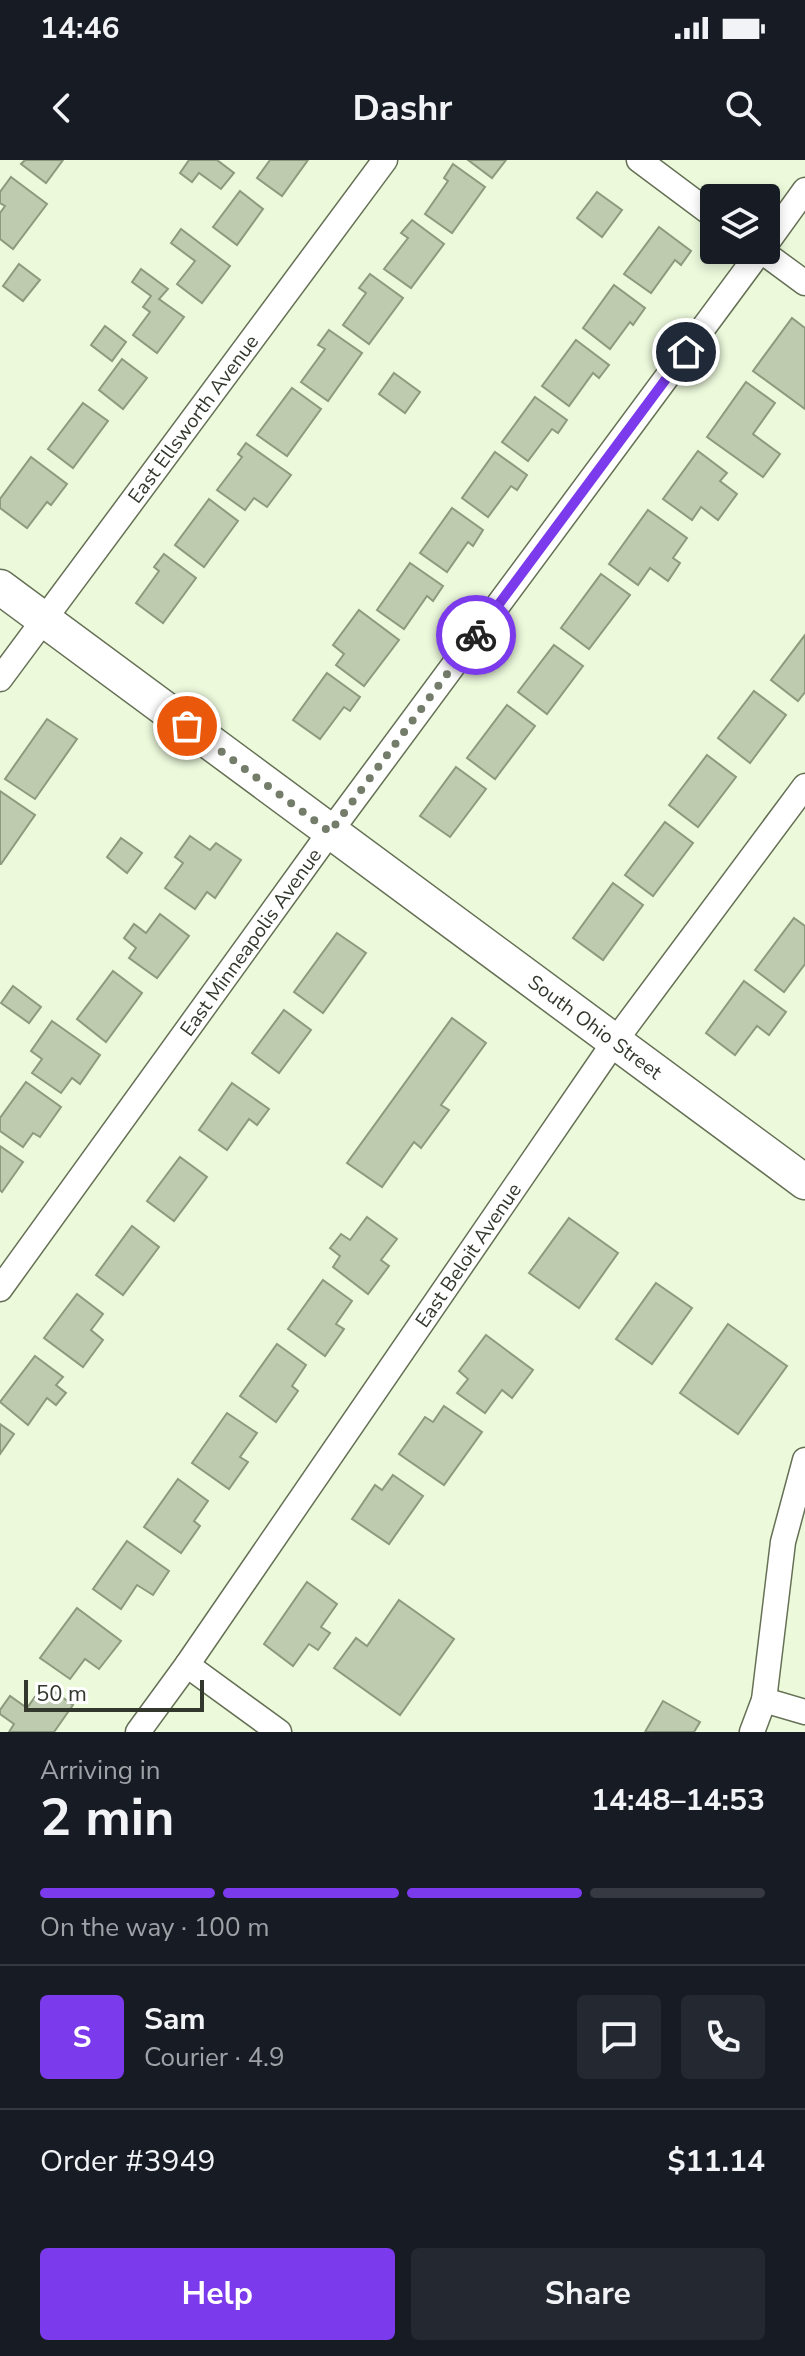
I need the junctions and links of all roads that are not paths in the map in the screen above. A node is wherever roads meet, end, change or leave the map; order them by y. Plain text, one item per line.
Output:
1 (385, 160) edge
2 (639, 160) edge
3 (805, 190) edge
4 (700, 206) edge
5 (780, 225) edge
6 (751, 264) edge
7 (780, 264) edge
8 (805, 283) edge
9 (0, 587) edge
10 (43, 620) junction
11 (0, 679) edge
12 (805, 786) edge
13 (330, 832) junction
14 (615, 1041) junction
15 (805, 1182) edge
16 (0, 1289) edge
17 (805, 1460) edge
18 (187, 1665) junction
19 (764, 1700) junction
20 (805, 1712) edge
21 (138, 1732) edge
22 (279, 1732) edge
23 (752, 1732) edge

1 - 10 street, East Ellsworth Avenue
2 - 4 street
3 - 5 street
6 - 13 street, East Minneapolis Avenue
7 - 8 street
9 - 10 main road, South Ohio Street
10 - 11 street, East Ellsworth Avenue
10 - 13 main road, South Ohio Street
12 - 14 street, East Beloit Avenue
13 - 14 main road, South Ohio Street
13 - 16 street, East Minneapolis Avenue
14 - 15 main road, South Ohio Street
14 - 18 street, East Beloit Avenue
17 - 19 street
18 - 21 street, East Beloit Avenue
18 - 22 street
19 - 20 street
19 - 23 street

